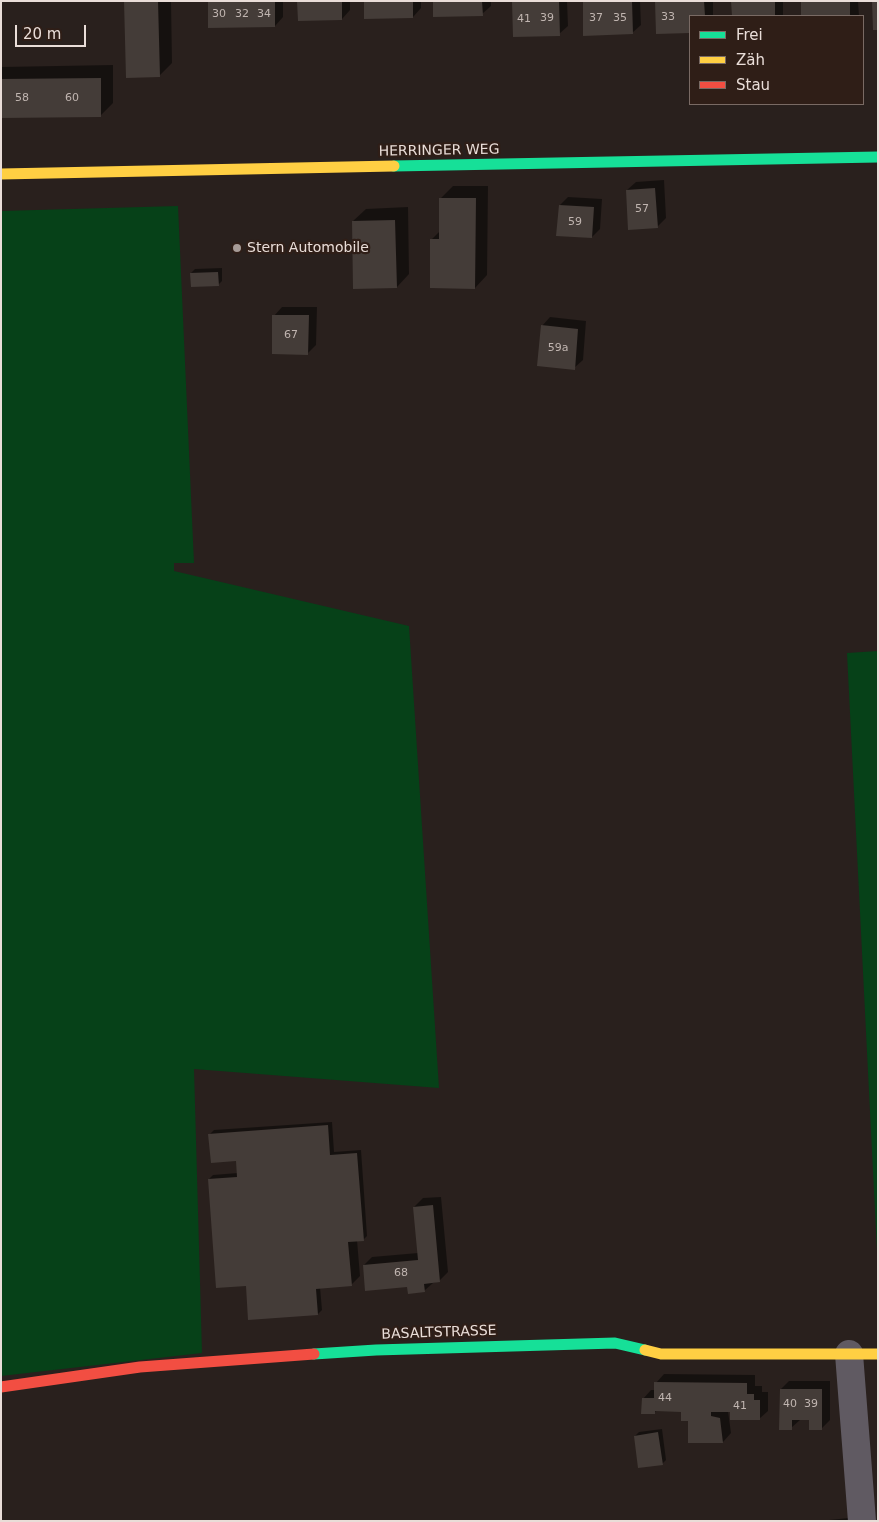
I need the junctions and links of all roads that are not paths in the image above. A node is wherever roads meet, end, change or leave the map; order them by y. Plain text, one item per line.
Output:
1 (878, 157) edge
2 (1, 174) edge
3 (848, 1354) junction
4 (878, 1354) edge
5 (1, 1387) edge
6 (862, 1521) edge

1 - 2 street, HERRINGER WEG
3 - 4 street, BASALTSTRASSE
3 - 5 street, BASALTSTRASSE
3 - 6 street

